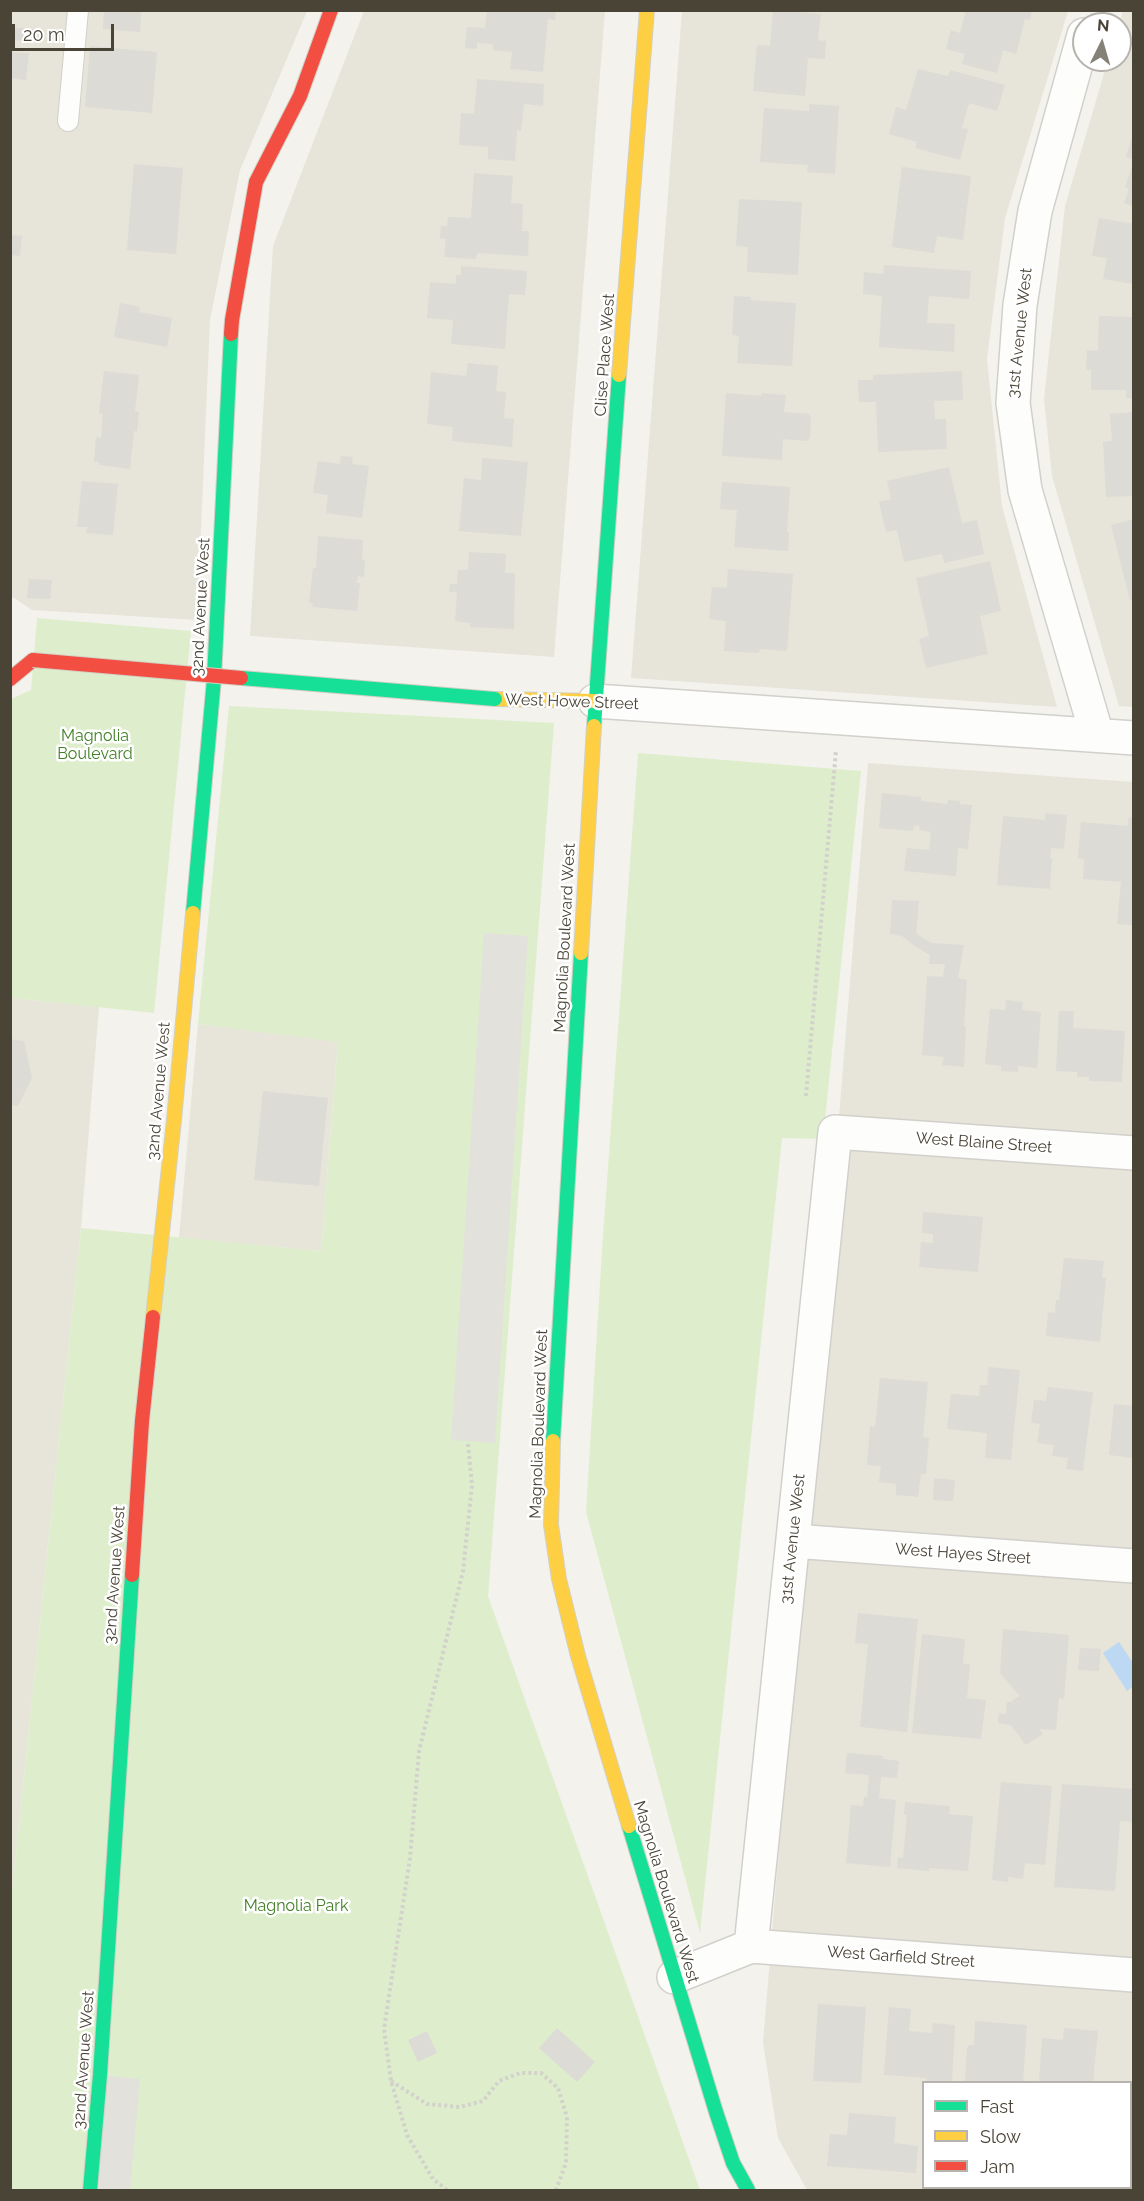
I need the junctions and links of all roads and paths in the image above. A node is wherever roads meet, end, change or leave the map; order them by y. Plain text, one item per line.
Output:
1 (78, 10) edge
2 (331, 10) edge
3 (647, 10) edge
4 (1072, 71) edge
5 (68, 121) dead end
6 (10, 657) edge
7 (33, 660) junction
8 (10, 679) edge
9 (595, 701) junction
10 (1097, 735) junction
11 (1134, 738) edge
12 (836, 745) dead end
13 (806, 1096) dead end
14 (835, 1132) joint
15 (1134, 1153) edge
16 (468, 1444) dead end
17 (793, 1541) junction
18 (1134, 1566) edge
19 (751, 1946) junction
20 (1134, 1975) edge
21 (674, 1977) junction
22 (391, 2081) junction
23 (90, 2190) edge
24 (447, 2190) edge
25 (556, 2190) edge
26 (748, 2190) edge

1 - 5 lane
2 - 23 street, 32nd Avenue West
3 - 9 street, Clise Place West
4 - 10 street, 31st Avenue West
6 - 7 street, West Howe Street
7 - 8 street
7 - 9 street, West Howe Street, bridge
9 - 10 street, West Howe Street
9 - 21 street, Magnolia Boulevard West
10 - 11 street, West Howe Street
12 - 13 path
14 - 15 street, West Blaine Street
14 - 17 street, 31st Avenue West
16 - 22 path
17 - 18 street, West Hayes Street
17 - 19 street, 31st Avenue West
19 - 20 street, West Garfield Street
19 - 21 street, West Garfield Street
21 - 26 street, Magnolia Boulevard West
22 - 24 path
22 - 25 path

